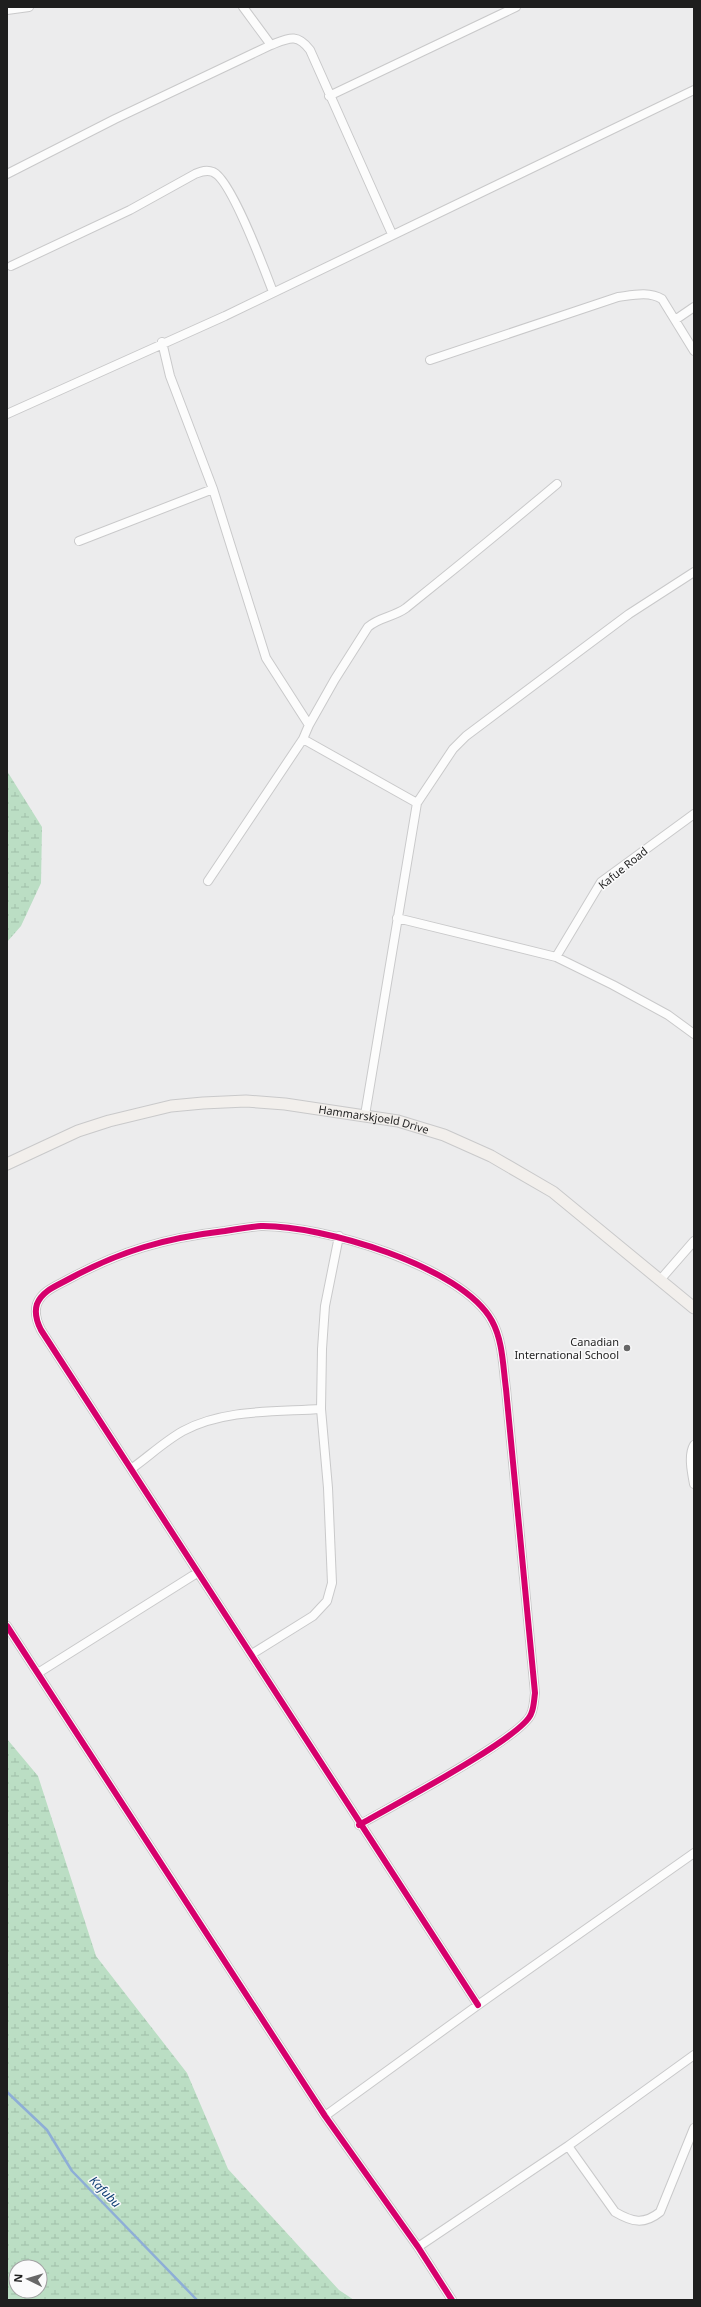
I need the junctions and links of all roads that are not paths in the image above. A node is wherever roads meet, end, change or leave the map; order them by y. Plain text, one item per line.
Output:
1 (29, 7) edge
2 (243, 7) edge
3 (516, 7) edge
4 (7, 10) edge
5 (271, 45) junction
6 (694, 90) edge
7 (329, 96) junction
8 (7, 174) edge
9 (392, 234) junction
10 (11, 266) dead end
11 (273, 292) junction
12 (694, 306) edge
13 (675, 320) junction
14 (162, 342) junction
15 (694, 351) edge
16 (430, 360) dead end
17 (7, 414) edge
18 (558, 484) dead end
19 (213, 489) junction
20 (79, 541) dead end
21 (694, 572) edge
22 (309, 725) junction
23 (303, 739) junction
24 (418, 803) junction
25 (694, 814) edge
26 (208, 881) dead end
27 (397, 918) junction
28 (556, 957) junction
29 (694, 1034) edge
30 (365, 1115) junction
31 (7, 1164) edge
32 (339, 1236) junction
33 (694, 1241) edge
34 (660, 1280) junction
35 (694, 1308) edge
36 (321, 1409) junction
37 (694, 1445) edge
38 (131, 1469) junction
39 (694, 1484) edge
40 (197, 1573) junction
41 (7, 1626) edge
42 (252, 1654) junction
43 (38, 1673) junction
44 (359, 1824) junction
45 (694, 1853) edge
46 (478, 2005) junction
47 (694, 2055) edge
48 (324, 2116) junction
49 (694, 2128) edge
50 (568, 2146) junction
51 (418, 2247) junction
52 (452, 2300) edge

1 - 4 street
2 - 5 street
3 - 7 street
5 - 7 street
5 - 8 street
6 - 9 street
7 - 9 street
9 - 11 street
10 - 11 street
11 - 14 street
12 - 13 street
13 - 15 street
13 - 16 street
14 - 17 street
14 - 19 street
18 - 22 street
19 - 20 street
19 - 22 street
21 - 24 street
22 - 23 street
23 - 24 street
23 - 26 street
24 - 27 street
25 - 28 street, Kafue Road
27 - 28 street
27 - 30 street
28 - 29 street
30 - 31 main road, Hammarskjoeld Drive
30 - 34 main road, Hammarskjoeld Drive
32 - 36 street
32 - 38 street
32 - 44 street
33 - 34 street
34 - 35 main road, Hammarskjoeld Drive
36 - 38 street
36 - 42 street
37 - 39 street
38 - 40 street
40 - 42 street
40 - 43 street
41 - 43 street
42 - 44 street
43 - 48 street
44 - 46 street
45 - 46 street
46 - 48 street
47 - 50 street
48 - 51 street
49 - 50 street
50 - 51 street
51 - 52 street

